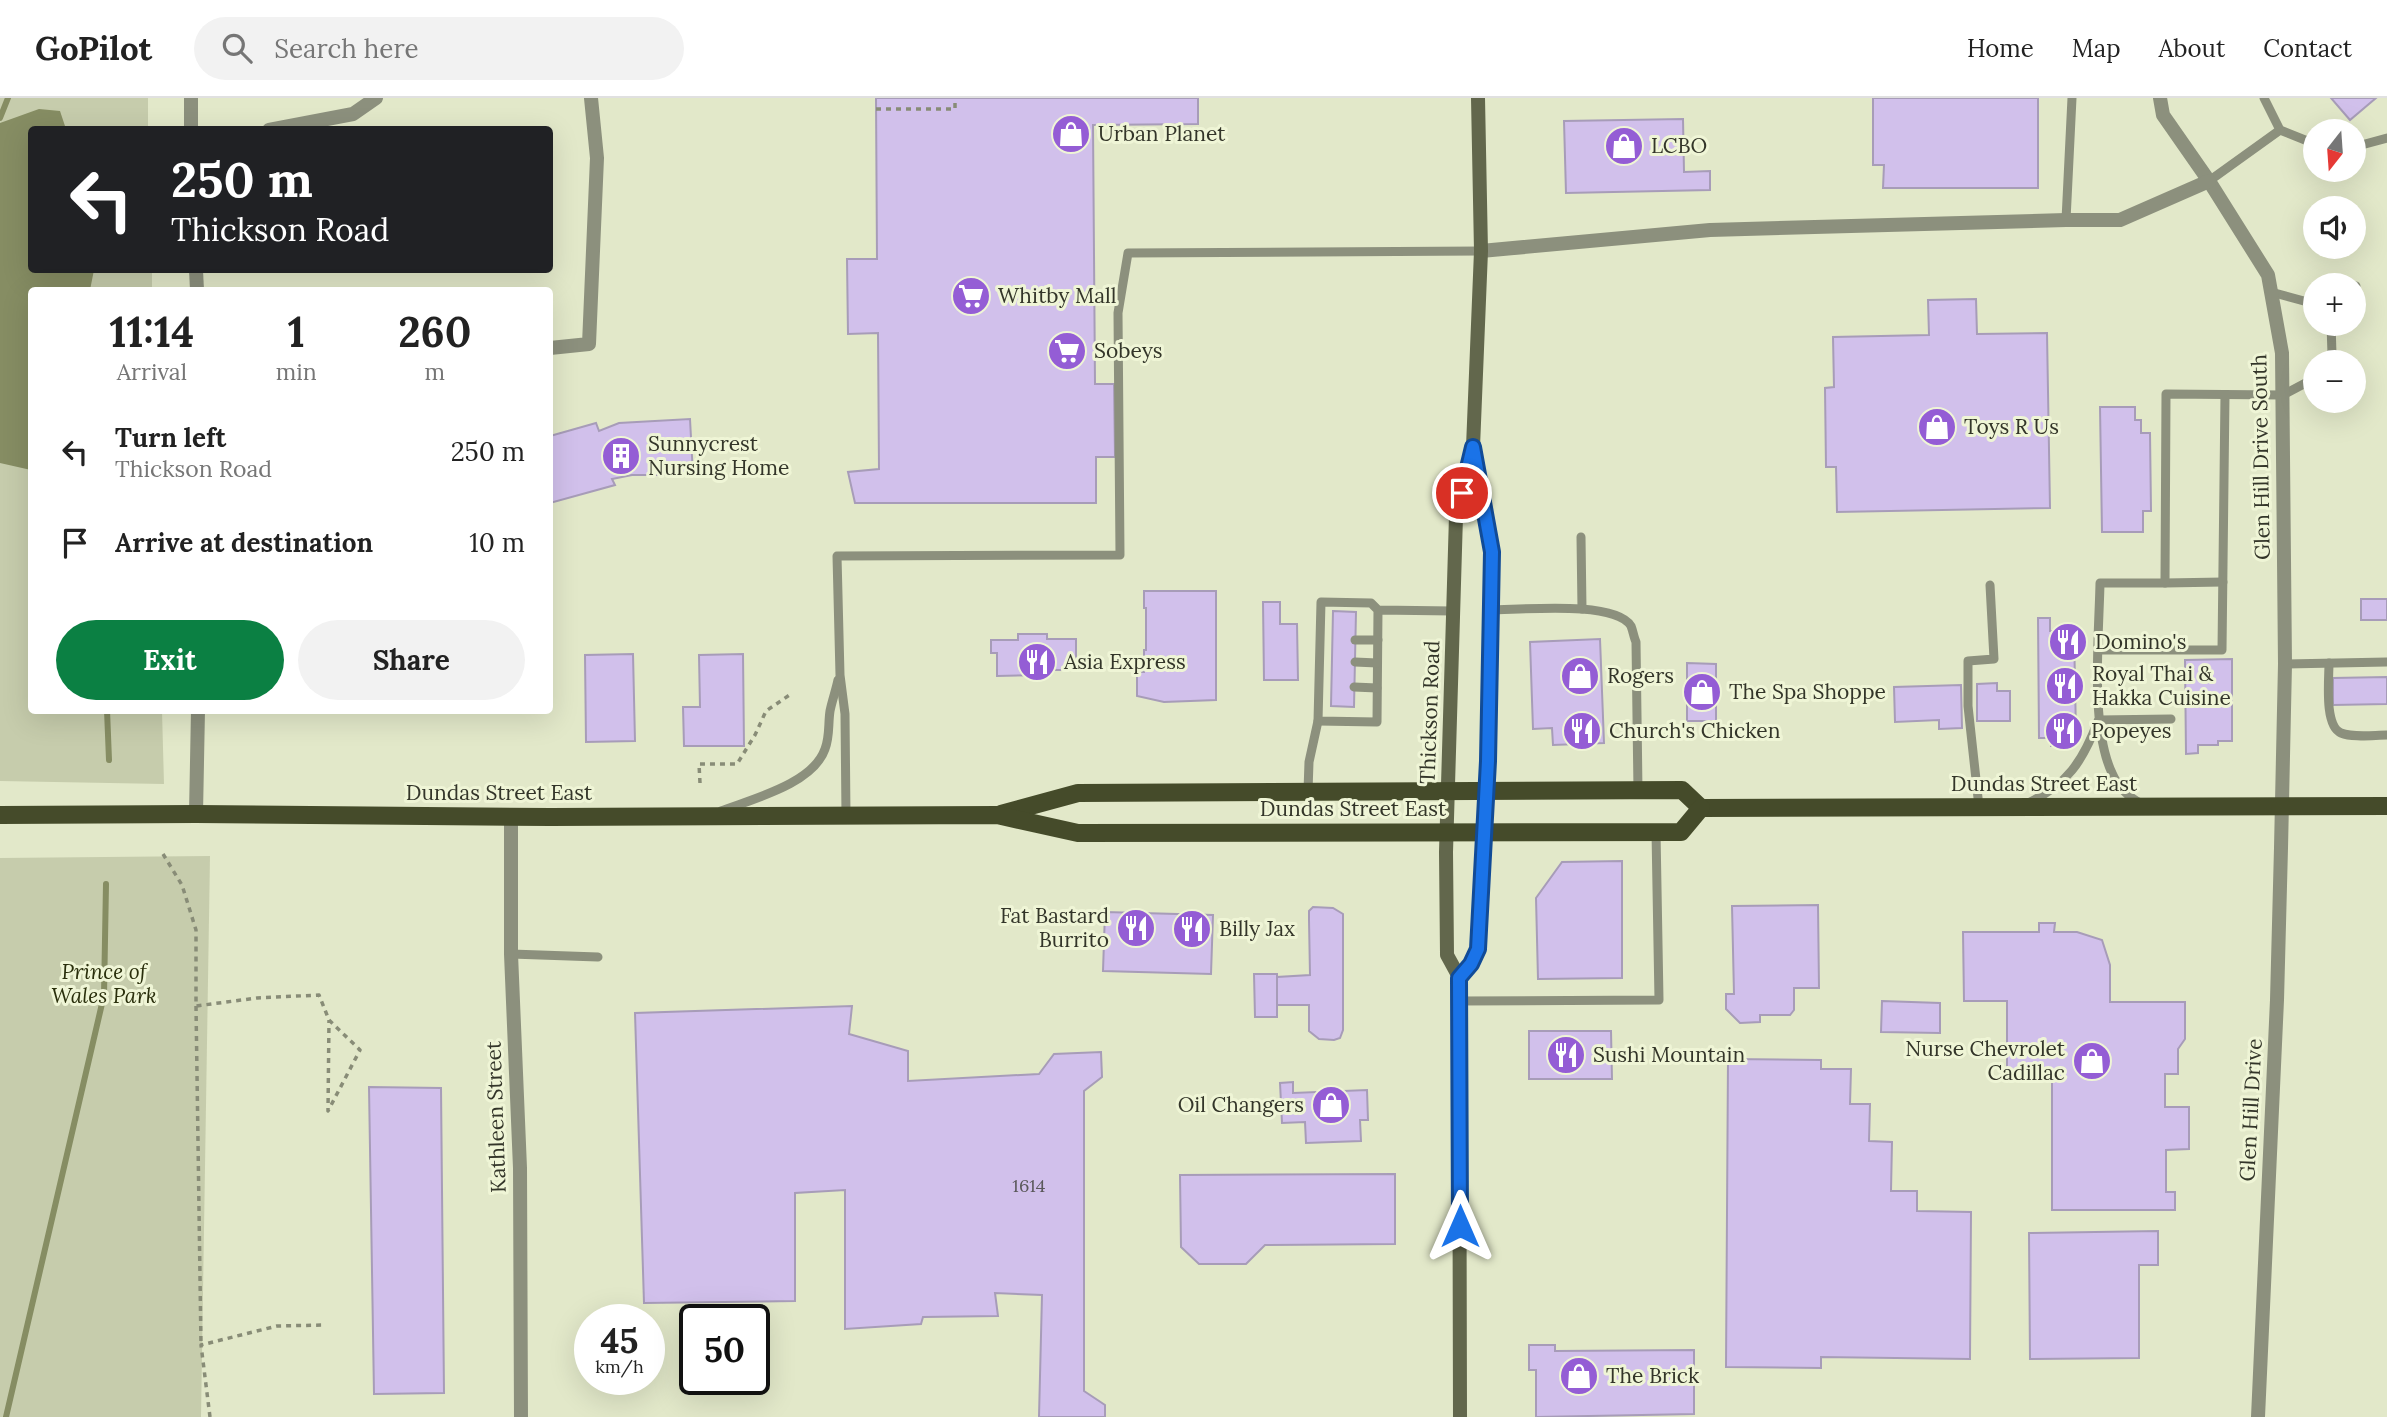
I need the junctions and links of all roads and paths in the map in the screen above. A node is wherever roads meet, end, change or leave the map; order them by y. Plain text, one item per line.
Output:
1 (191, 98) edge
2 (376, 98) edge
3 (591, 98) edge
4 (955, 98) edge
5 (1478, 98) edge
6 (2072, 98) edge
7 (2160, 98) edge
8 (2264, 98) edge
9 (876, 109) dead end
10 (191, 126) edge
11 (290, 126) edge
12 (2280, 130) junction
13 (2387, 138) edge
14 (2303, 139) edge
15 (2366, 143) edge
16 (2209, 181) junction
17 (2066, 220) junction
18 (1480, 251) junction
19 (2271, 292) junction
20 (2303, 301) edge
21 (553, 348) edge
22 (2303, 384) edge
23 (2225, 395) junction
24 (2283, 395) junction
25 (1473, 447) junction
26 (1581, 537) dead end
27 (2223, 582) junction
28 (2165, 583) junction
29 (1990, 585) dead end
30 (1582, 609) junction
31 (1378, 610) junction
32 (1490, 610) junction
33 (1453, 611) junction
34 (1320, 639) junction
35 (1332, 640) dead end
36 (1355, 640) dead end
37 (1378, 640) junction
38 (2099, 650) junction
39 (1320, 661) junction
40 (1332, 661) dead end
41 (1354, 662) dead end
42 (2387, 662) edge
43 (1377, 663) junction
44 (2285, 663) junction
45 (2329, 663) junction
46 (840, 674) junction
47 (1319, 687) junction
48 (1331, 687) dead end
49 (1354, 688) dead end
50 (1377, 688) junction
51 (792, 694) dead end
52 (198, 714) edge
53 (2171, 719) dead end
54 (2099, 720) junction
55 (1318, 721) junction
56 (2387, 735) edge
57 (700, 783) dead end
58 (1308, 790) junction
59 (1449, 791) junction
60 (1486, 791) junction
61 (1638, 791) junction
62 (2282, 805) junction
63 (2147, 806) junction
64 (2387, 806) edge
65 (1979, 807) junction
66 (2019, 807) junction
67 (1701, 808) junction
68 (197, 814) junction
69 (0, 815) edge
70 (846, 815) junction
71 (997, 815) junction
72 (511, 816) junction
73 (706, 816) junction
74 (1447, 831) junction
75 (1484, 831) junction
76 (1656, 832) junction
77 (163, 854) dead end
78 (511, 954) junction
79 (598, 957) dead end
80 (1459, 978) junction
81 (1460, 1001) junction
82 (196, 1006) junction
83 (329, 1020) junction
84 (325, 1325) dead end
85 (201, 1345) junction
86 (210, 1417) edge
87 (521, 1417) edge
88 (1460, 1417) edge
89 (2258, 1417) edge

1 - 10 street
2 - 11 street
3 - 21 street
4 - 9 path
5 - 18 main road, Thickson Road
6 - 17 lane
7 - 16 street, Glen Hill Drive South
8 - 12 lane
12 - 14 lane
12 - 16 lane
13 - 15 lane
16 - 17 street
16 - 19 street, Glen Hill Drive South
17 - 18 street
18 - 25 main road, Thickson Road
18 - 46 lane
19 - 20 lane
19 - 24 street, Glen Hill Drive South
22 - 24 lane
23 - 24 lane
23 - 27 lane
23 - 28 lane
24 - 44 street, Glen Hill Drive South
25 - 32 main road, Thickson Road
25 - 33 main road, Thickson Road
26 - 30 lane
27 - 28 lane
27 - 38 lane
28 - 38 lane
29 - 65 lane
30 - 32 lane
30 - 61 lane
31 - 33 lane
31 - 34 lane
31 - 37 lane
32 - 60 main road, Thickson Road
33 - 59 main road, Thickson Road
34 - 35 lane
34 - 39 lane
36 - 37 lane
37 - 43 lane
38 - 54 lane
39 - 40 lane
39 - 47 lane
41 - 43 lane
42 - 45 lane
43 - 50 lane
44 - 45 lane
44 - 62 street, Glen Hill Drive South
45 - 56 lane
46 - 70 lane
46 - 73 lane
47 - 48 lane
47 - 55 lane
49 - 50 lane
50 - 55 lane
51 - 57 path
52 - 68 street
53 - 54 lane
54 - 63 lane
54 - 66 lane
55 - 58 lane
58 - 59 main road, Dundas Street East
58 - 71 main road, Dundas Street East
59 - 60 main road, Dundas Street East
59 - 74 main road, Thickson Road
60 - 61 main road, Dundas Street East
60 - 75 main road, Thickson Road
61 - 67 main road, Dundas Street East
62 - 63 main road, Dundas Street East
62 - 64 main road, Dundas Street East
62 - 89 street, Glen Hill Drive
63 - 66 main road, Dundas Street East
65 - 66 main road, Dundas Street East
65 - 67 main road, Dundas Street East
67 - 76 main road, Dundas Street East
68 - 69 main road, Dundas Street East
68 - 72 main road, Dundas Street East
70 - 71 main road, Dundas Street East
70 - 73 main road, Dundas Street East
71 - 74 main road, Dundas Street East
72 - 73 main road, Dundas Street East
72 - 78 street, Kathleen Street
74 - 75 main road, Dundas Street East
74 - 80 main road, Thickson Road
75 - 76 main road, Dundas Street East
75 - 80 main road, Thickson Road
76 - 81 lane
77 - 82 path
78 - 79 lane
78 - 87 street, Kathleen Street
80 - 81 main road, Thickson Road
81 - 88 main road, Thickson Road
82 - 83 path
82 - 85 path
83 - 83 path
84 - 85 path
85 - 86 path

